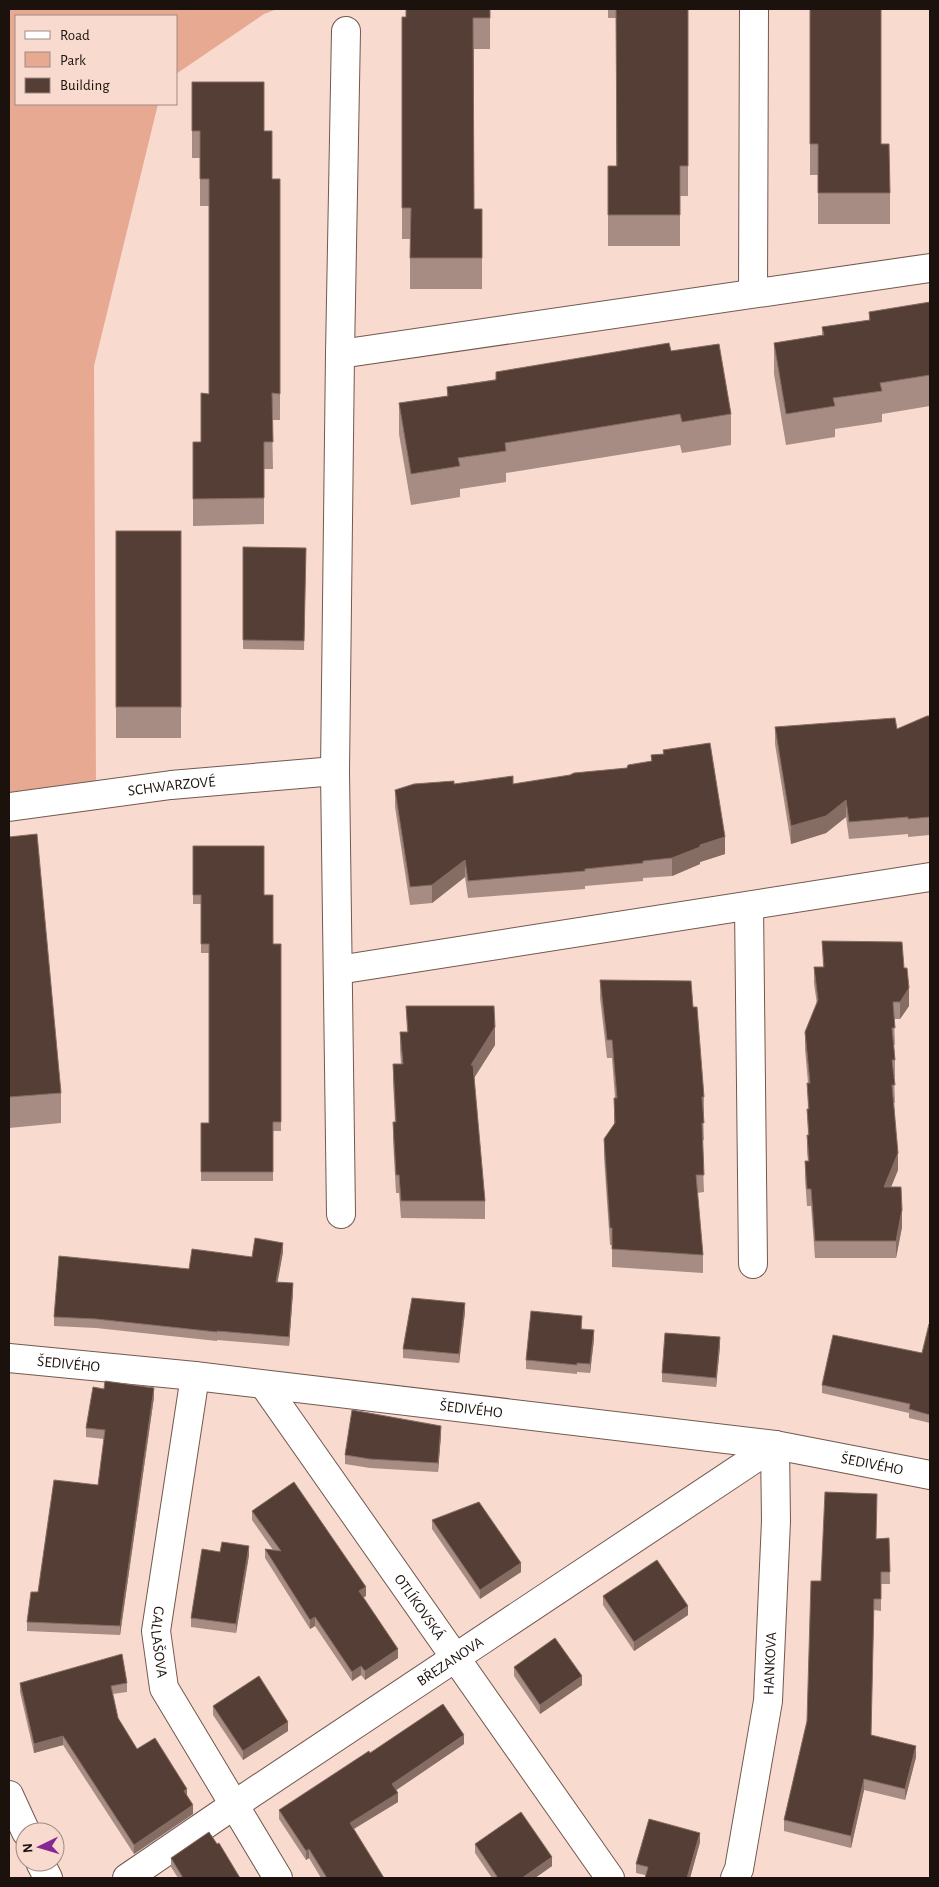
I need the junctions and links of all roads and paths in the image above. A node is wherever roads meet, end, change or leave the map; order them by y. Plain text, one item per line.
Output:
1 (754, 9) edge
2 (346, 31) dead end
3 (930, 268) edge
4 (753, 293) junction
5 (340, 354) junction
6 (335, 771) junction
7 (9, 807) edge
8 (930, 877) edge
9 (749, 906) junction
10 (338, 970) junction
11 (341, 1214) dead end
12 (753, 1264) dead end
13 (9, 1358) edge
14 (195, 1376) junction
15 (264, 1385) junction
16 (775, 1445) junction
17 (930, 1475) edge
18 (455, 1658) junction
19 (9, 1795) edge
20 (234, 1805) junction
21 (21, 1822) edge
22 (127, 1878) edge
23 (278, 1878) edge
24 (610, 1878) edge
25 (736, 1878) edge

1 - 4 street
2 - 5 street
3 - 4 street
4 - 5 street
5 - 6 street
6 - 7 street, SCHWARZOVÉ
6 - 10 street
8 - 9 street
9 - 10 street
9 - 12 street
10 - 11 street
13 - 14 street, ŠEDIVÉHO
14 - 15 street, ŠEDIVÉHO
14 - 20 street, GALLAŠOVA
15 - 16 street, ŠEDIVÉHO
15 - 18 street, OTLÍKOVSKÁ
16 - 17 street, ŠEDIVÉHO
16 - 18 street, BŘEZANOVA
16 - 25 street, HANKOVA
18 - 20 street, BŘEZANOVA
18 - 24 street, OTLÍKOVSKÁ
19 - 21 street
20 - 22 street, BŘEZANOVA
20 - 23 street, GALLAŠOVA

